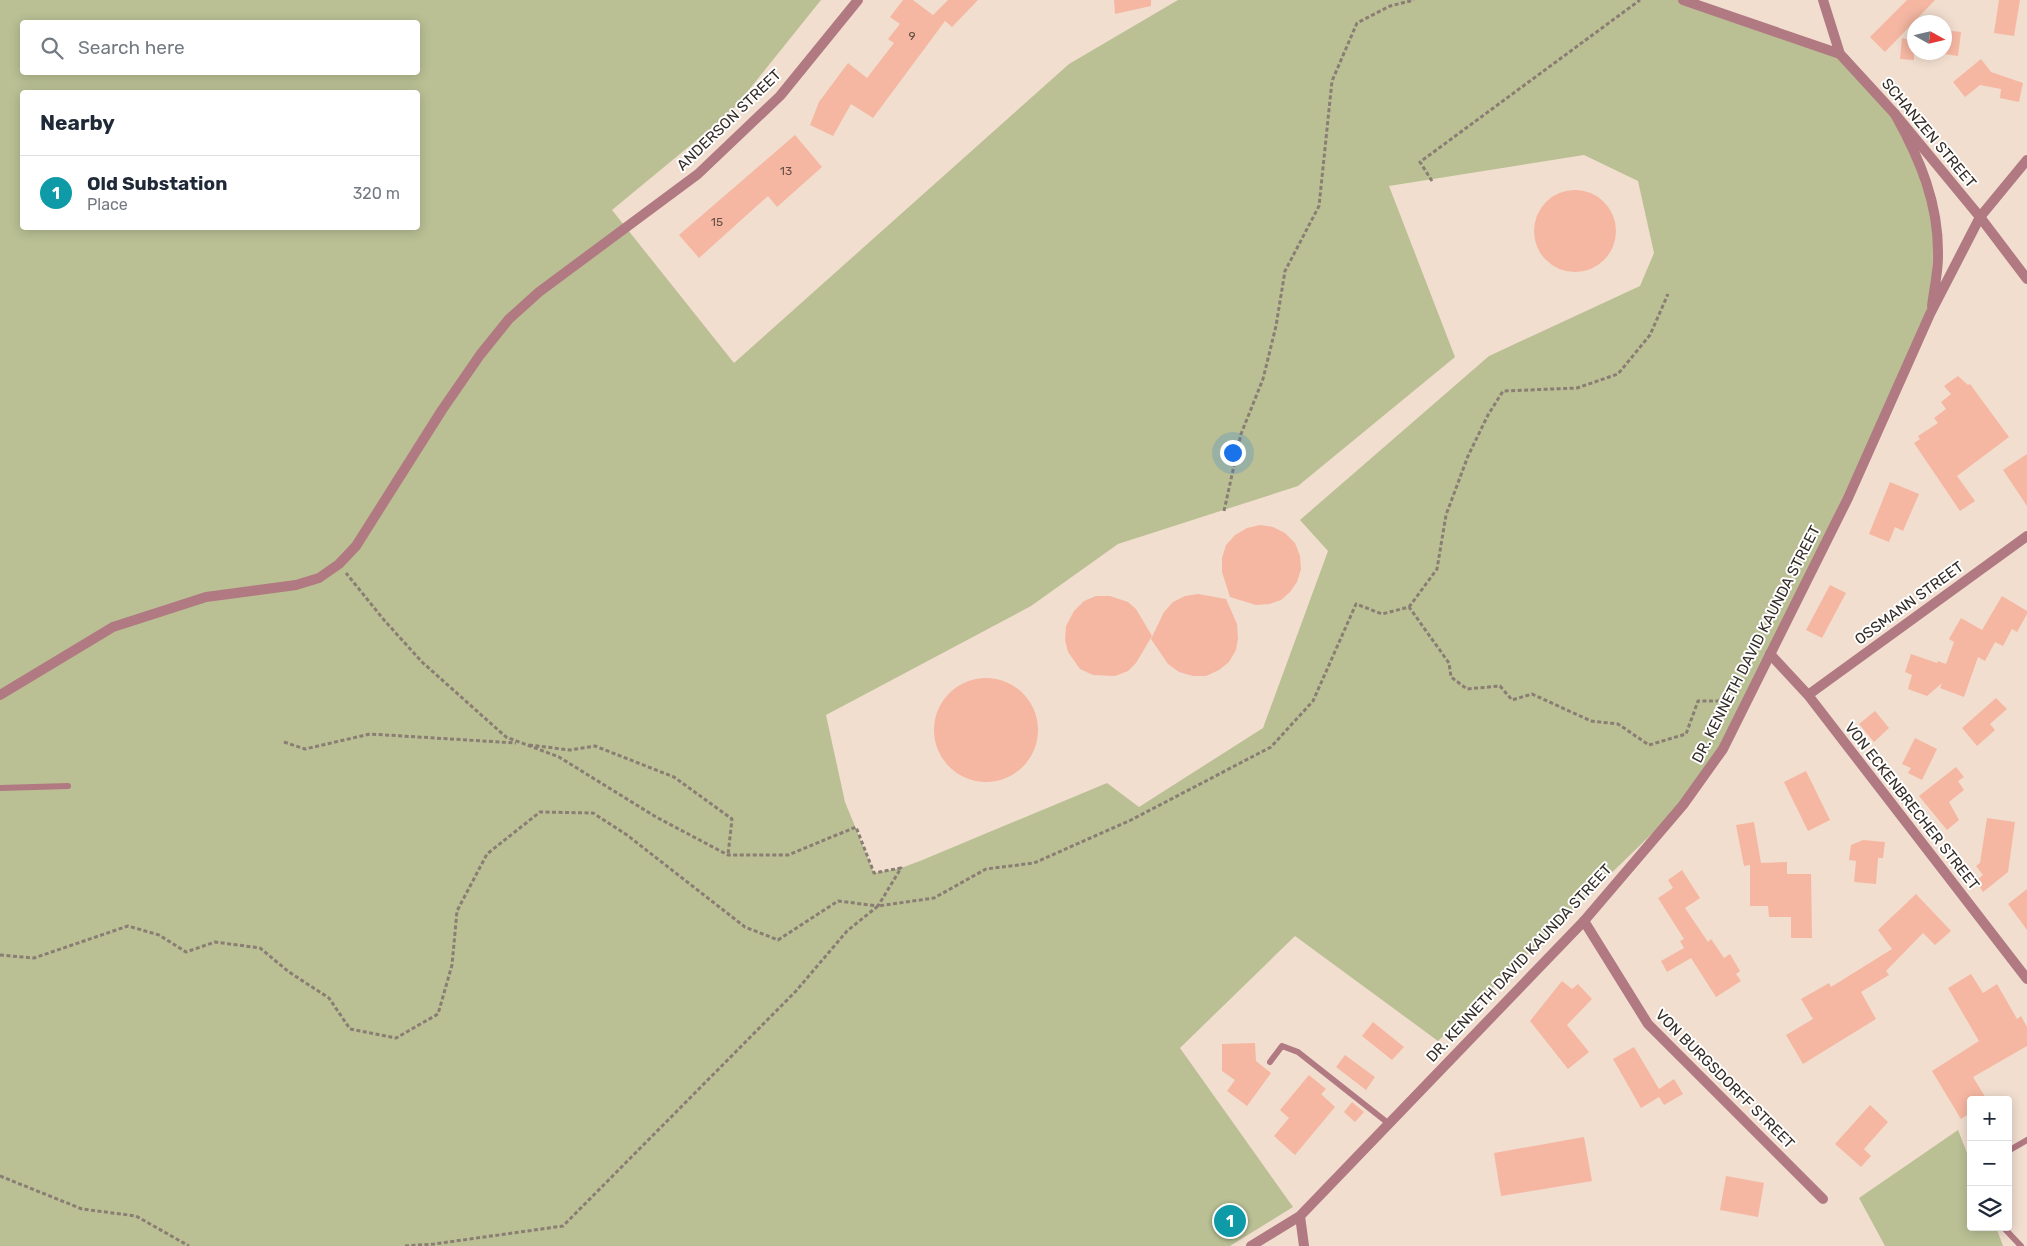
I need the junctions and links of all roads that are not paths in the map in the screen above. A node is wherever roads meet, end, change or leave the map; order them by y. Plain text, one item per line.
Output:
1 (858, 0) edge
2 (1684, 0) edge
3 (1823, 0) edge
4 (1840, 54) junction
5 (1896, 114) junction
6 (2027, 160) edge
7 (1980, 217) junction
8 (2027, 279) edge
9 (1930, 314) junction
10 (2027, 536) edge
11 (1770, 654) junction
12 (0, 694) edge
13 (1808, 696) junction
14 (68, 786) dead end
15 (0, 788) edge
16 (1584, 921) junction
17 (2027, 979) edge
18 (1270, 1062) dead end
19 (1388, 1123) junction
20 (2027, 1140) edge
21 (2012, 1149) edge
22 (1823, 1199) dead end
23 (1300, 1216) junction
24 (2007, 1231) edge
25 (1251, 1246) edge
26 (1304, 1246) edge
27 (2021, 1246) edge

1 - 12 street, ANDERSON STREET
2 - 4 street
3 - 4 street, SCHANZEN STREET
4 - 5 street, SCHANZEN STREET
5 - 7 street, SCHANZEN STREET
5 - 9 street
6 - 7 street, DR. KENNETH DAVID KAUNDA STREET
7 - 8 street, SCHANZEN STREET
7 - 9 street, DR. KENNETH DAVID KAUNDA STREET
9 - 11 street, DR. KENNETH DAVID KAUNDA STREET
10 - 13 street, OSSMANN STREET
11 - 13 street, VON ECKENBRECHER STREET
11 - 16 street, DR. KENNETH DAVID KAUNDA STREET
13 - 17 street, VON ECKENBRECHER STREET
14 - 15 lane
16 - 19 street, DR. KENNETH DAVID KAUNDA STREET
16 - 22 street, VON BURGSDORFF STREET
18 - 19 lane
19 - 23 street, DR. KENNETH DAVID KAUNDA STREET
20 - 21 lane
23 - 25 street, DR. KENNETH DAVID KAUNDA STREET
23 - 26 street
24 - 27 lane

